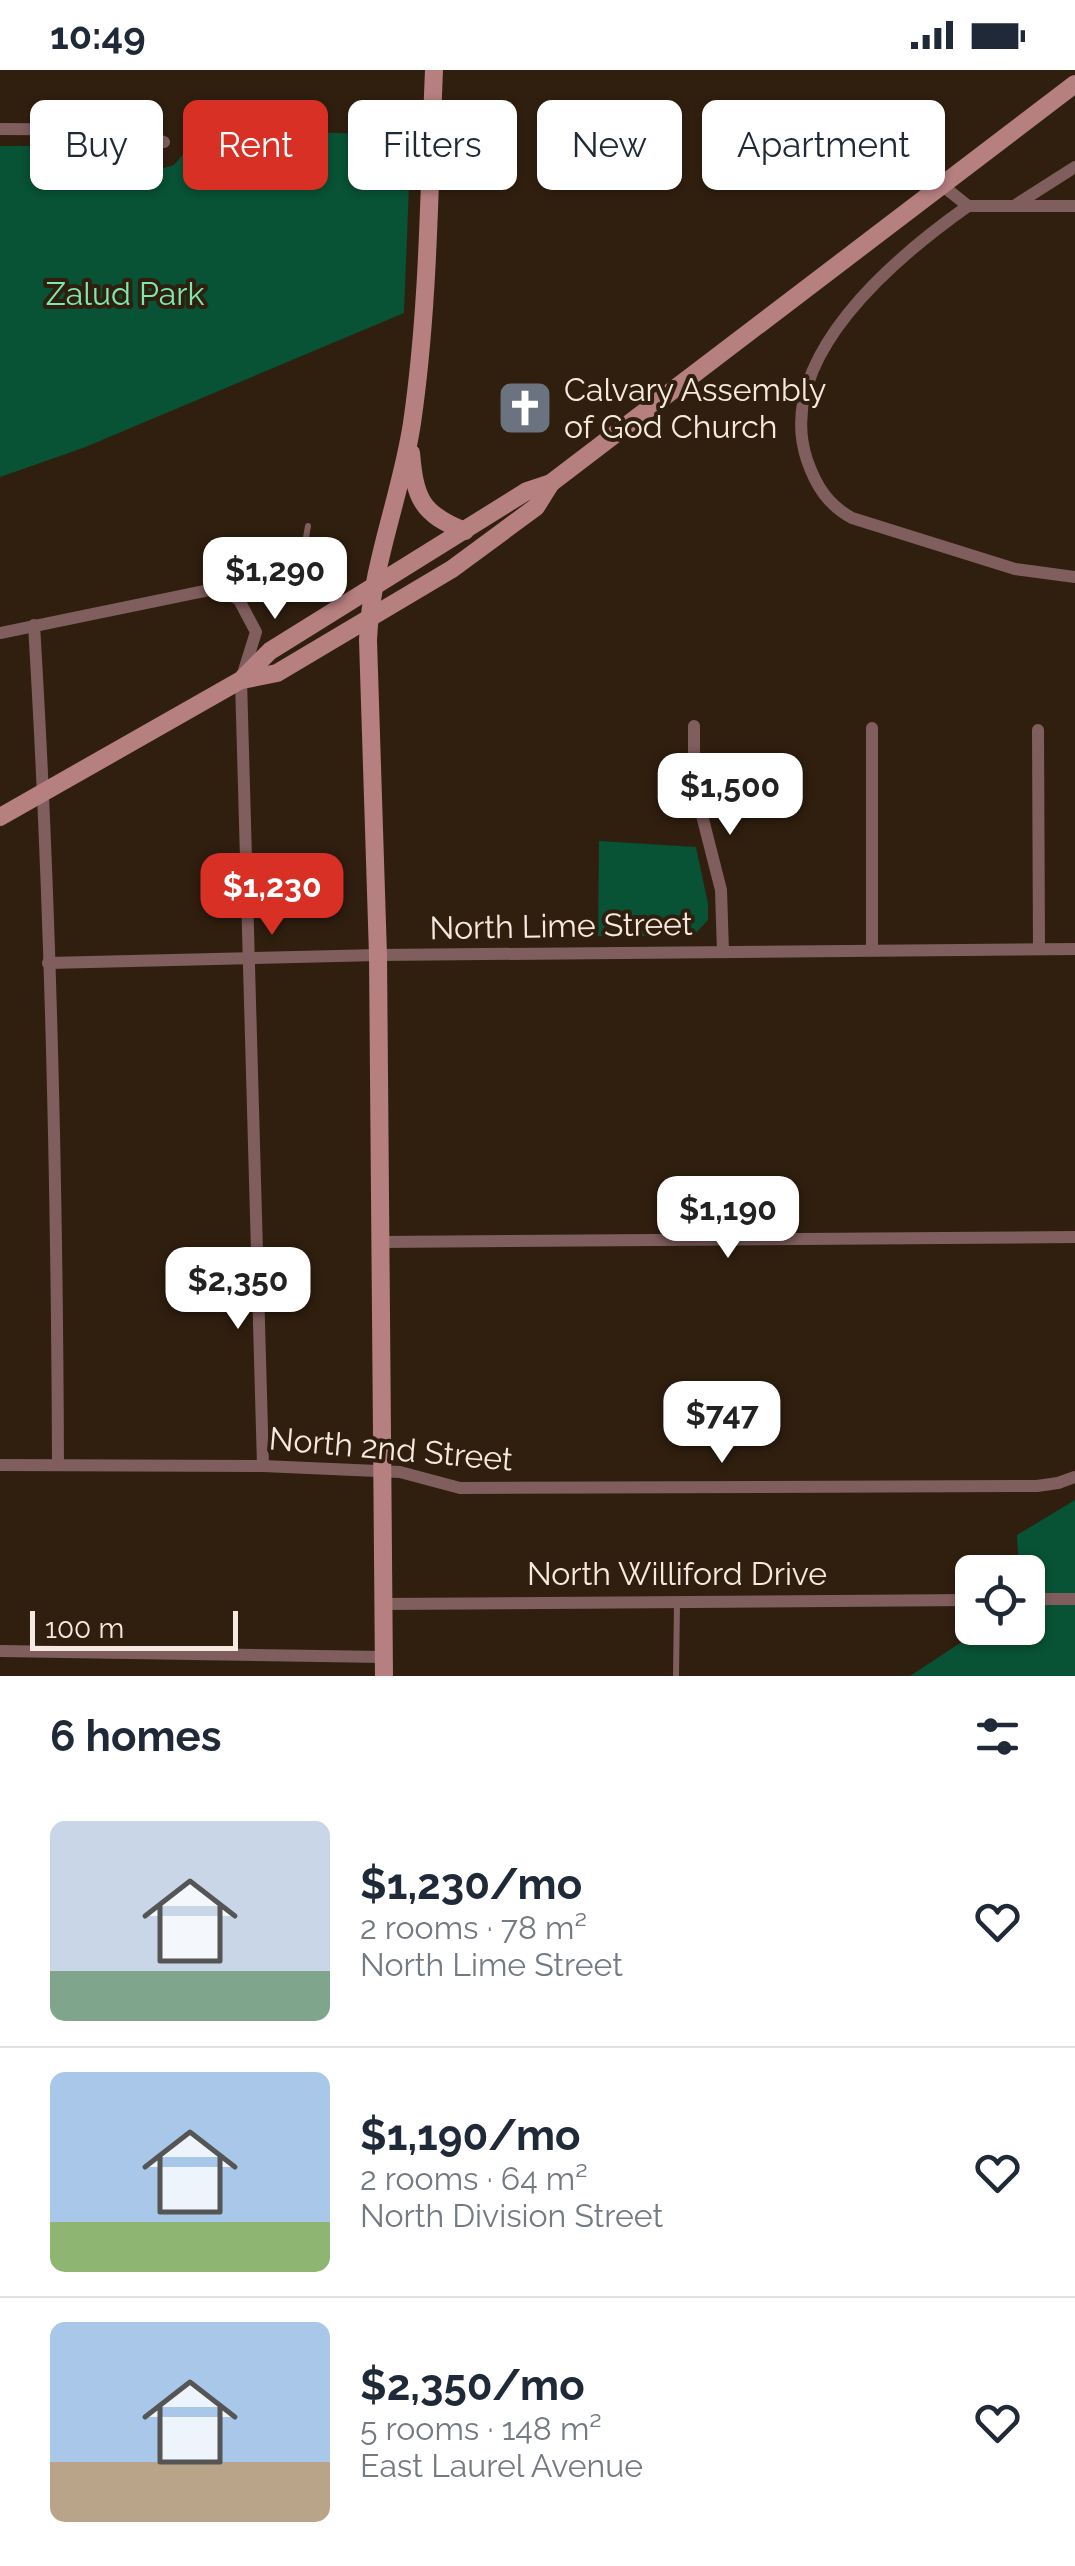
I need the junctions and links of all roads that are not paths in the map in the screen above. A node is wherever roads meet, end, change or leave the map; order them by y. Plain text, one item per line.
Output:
1 (434, 70) edge
2 (1075, 84) edge
3 (0, 129) edge
4 (164, 142) dead end
5 (1075, 167) edge
6 (945, 184) edge
7 (945, 188) edge
8 (938, 190) edge
9 (1017, 204) junction
10 (968, 206) junction
11 (1075, 206) edge
12 (410, 435) junction
13 (551, 483) junction
14 (308, 526) dead end
15 (465, 532) junction
16 (220, 562) dead end
17 (273, 577) joint
18 (1075, 578) edge
19 (225, 589) junction
20 (372, 590) junction
21 (368, 620) junction
22 (34, 626) junction
23 (0, 633) edge
24 (241, 680) junction
25 (694, 726) dead end
26 (872, 728) dead end
27 (1038, 730) dead end
28 (44, 792) junction
29 (0, 816) edge
30 (1039, 949) junction
31 (1075, 949) edge
32 (872, 950) junction
33 (723, 952) junction
34 (378, 956) junction
35 (251, 958) junction
36 (48, 963) junction
37 (1075, 1237) edge
38 (380, 1242) junction
39 (0, 1465) edge
40 (58, 1465) junction
41 (262, 1466) junction
42 (382, 1472) junction
43 (1075, 1477) edge
44 (1075, 1599) edge
45 (955, 1600) edge
46 (1045, 1600) edge
47 (677, 1602) junction
48 (382, 1604) junction
49 (0, 1650) edge
50 (384, 1666) edge
51 (676, 1676) edge

1 - 12 main road
2 - 6 main road
3 - 4 street
5 - 9 street
7 - 10 street
8 - 13 main road
9 - 10 street
9 - 11 street
10 - 18 street
12 - 15 main road
12 - 20 main road
13 - 15 main road
13 - 21 main road
14 - 17 lane
15 - 20 main road
16 - 19 lane
17 - 19 street
19 - 22 street
19 - 24 street
20 - 21 main road
20 - 24 main road
21 - 24 main road
21 - 34 main road
22 - 23 street
22 - 28 street
24 - 28 main road
24 - 35 street
25 - 33 street
26 - 32 street
27 - 30 street
28 - 29 main road
28 - 36 street
30 - 31 street, North Lime Street
30 - 32 street, North Lime Street
32 - 33 street, North Lime Street
33 - 34 street, North Lime Street
34 - 35 street, North Lime Street
34 - 38 main road
35 - 36 street, North Lime Street
35 - 41 street
36 - 40 street
37 - 38 street
38 - 42 main road
39 - 40 street, North 2nd Street
40 - 41 street, North 2nd Street
41 - 42 street, North 2nd Street
42 - 43 street, North 2nd Street
42 - 48 main road
44 - 46 street
45 - 47 street, North Williford Drive
47 - 48 street, North Williford Drive
47 - 51 lane
48 - 50 main road
49 - 50 street

